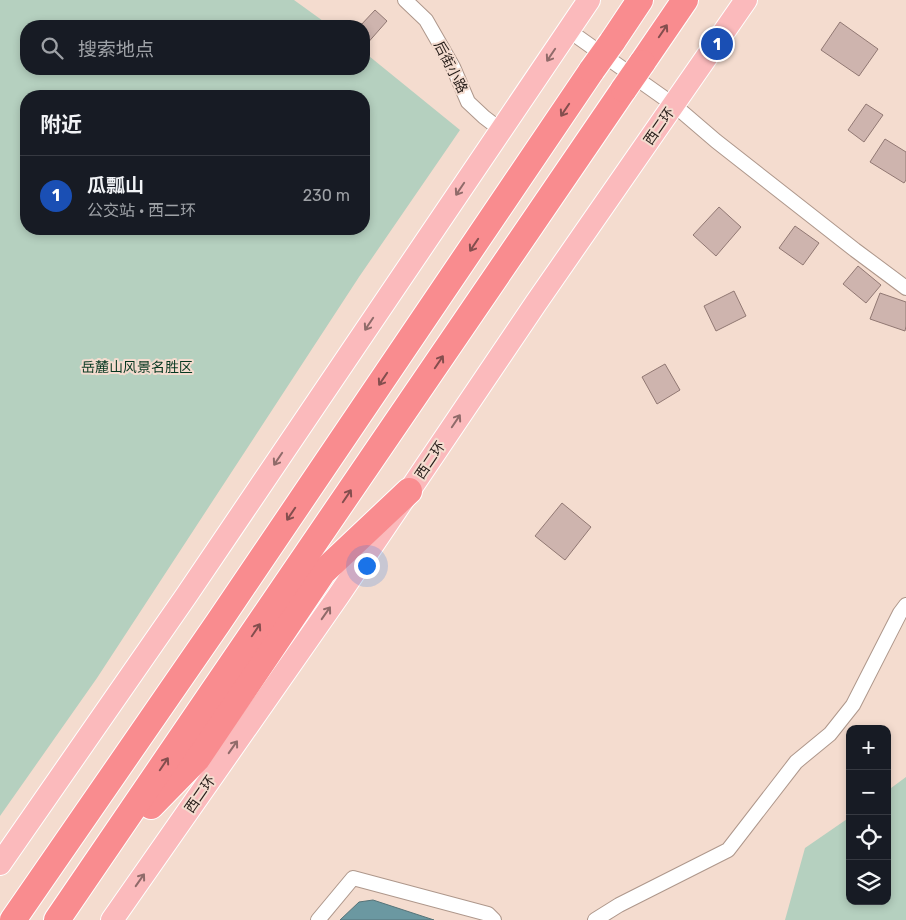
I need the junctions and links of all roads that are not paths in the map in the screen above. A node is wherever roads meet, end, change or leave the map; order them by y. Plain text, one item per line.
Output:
1 (405, 0) edge
2 (588, 0) edge
3 (640, 0) edge
4 (685, 0) edge
5 (746, 0) edge
6 (568, 30) junction
7 (674, 105) junction
8 (501, 130) junction
9 (906, 288) edge
10 (409, 491) junction
11 (906, 605) edge
12 (97, 863) junction
13 (0, 864) edge
14 (13, 920) edge
15 (57, 920) edge
16 (112, 920) edge
17 (318, 920) edge
18 (494, 920) edge
19 (595, 920) edge

1 - 8 street, 后街小路
2 - 6 main road
3 -> 14 highway, bridge
12 -> 4 highway, bridge
5 - 7 main road, 西二环
6 - 7 street
6 -> 8 main road
7 - 9 street
10 -> 7 main road, 西二环
8 -> 13 main road
10 - 12 highway
16 -> 10 main road, 西二环
11 - 19 street
12 - 15 highway
17 - 18 street

